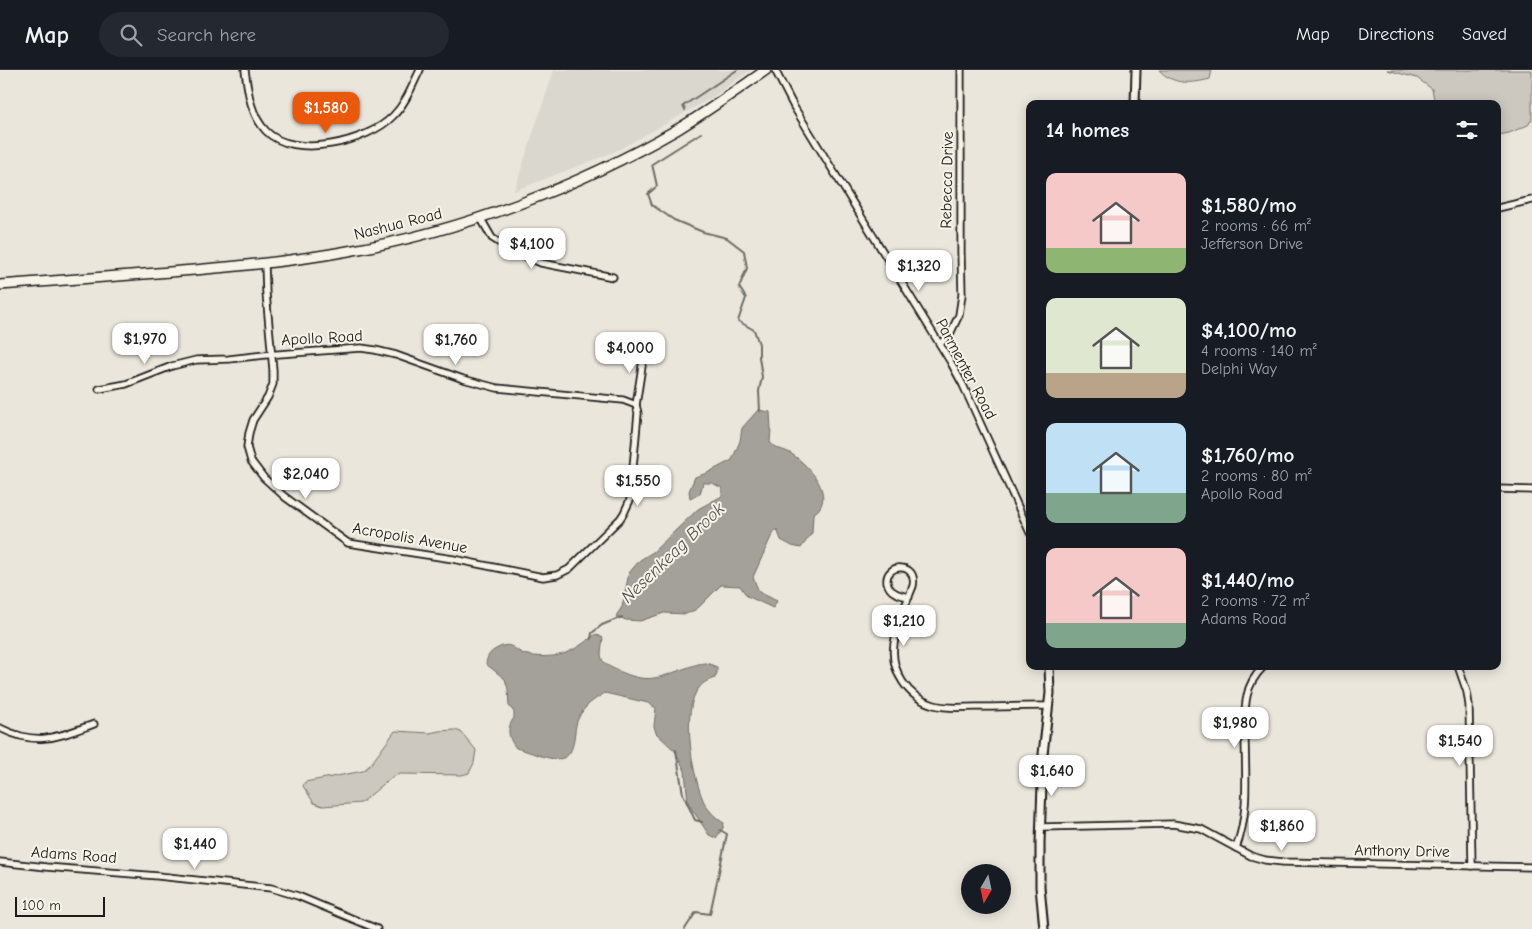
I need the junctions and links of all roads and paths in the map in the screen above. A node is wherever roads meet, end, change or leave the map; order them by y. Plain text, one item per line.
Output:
1 (245, 70) edge
2 (420, 70) edge
3 (766, 70) edge
4 (774, 70) edge
5 (961, 70) edge
6 (1136, 70) edge
7 (1135, 100) edge
8 (1532, 200) edge
9 (1501, 207) edge
10 (480, 217) junction
11 (265, 264) junction
12 (613, 277) dead end
13 (0, 285) edge
14 (940, 344) junction
15 (646, 348) dead end
16 (272, 354) junction
17 (99, 389) dead end
18 (636, 405) junction
19 (1501, 489) edge
20 (1532, 490) edge
21 (1026, 524) edge
22 (909, 597) junction
23 (1049, 670) edge
24 (1261, 670) edge
25 (1459, 670) edge
26 (1049, 706) junction
27 (94, 724) dead end
28 (0, 728) edge
29 (1041, 827) junction
30 (1236, 848) junction
31 (0, 862) edge
32 (1472, 866) junction
33 (1532, 867) edge
34 (377, 929) edge
35 (1044, 929) edge

1 - 2 street
3 - 10 main road, Nashua Road
4 - 14 street, Parmenter Road
5 - 14 street, Rebecca Drive
6 - 7 street
8 - 9 street
10 - 11 main road, Nashua Road
10 - 12 street
11 - 13 main road, Nashua Road
11 - 16 street, Acropolis Avenue
14 - 21 street, Parmenter Road
15 - 18 street
16 - 17 street, Apollo Road
16 - 18 street, Apollo Road
16 - 18 street, Acropolis Avenue
19 - 20 street
22 - 22 street
22 - 26 street
23 - 26 street
24 - 30 street
25 - 32 street
26 - 29 street
27 - 28 street
29 - 30 street, Anthony Drive
29 - 35 street
30 - 32 street, Anthony Drive
31 - 34 street, Adams Road
32 - 33 street, Anthony Drive

